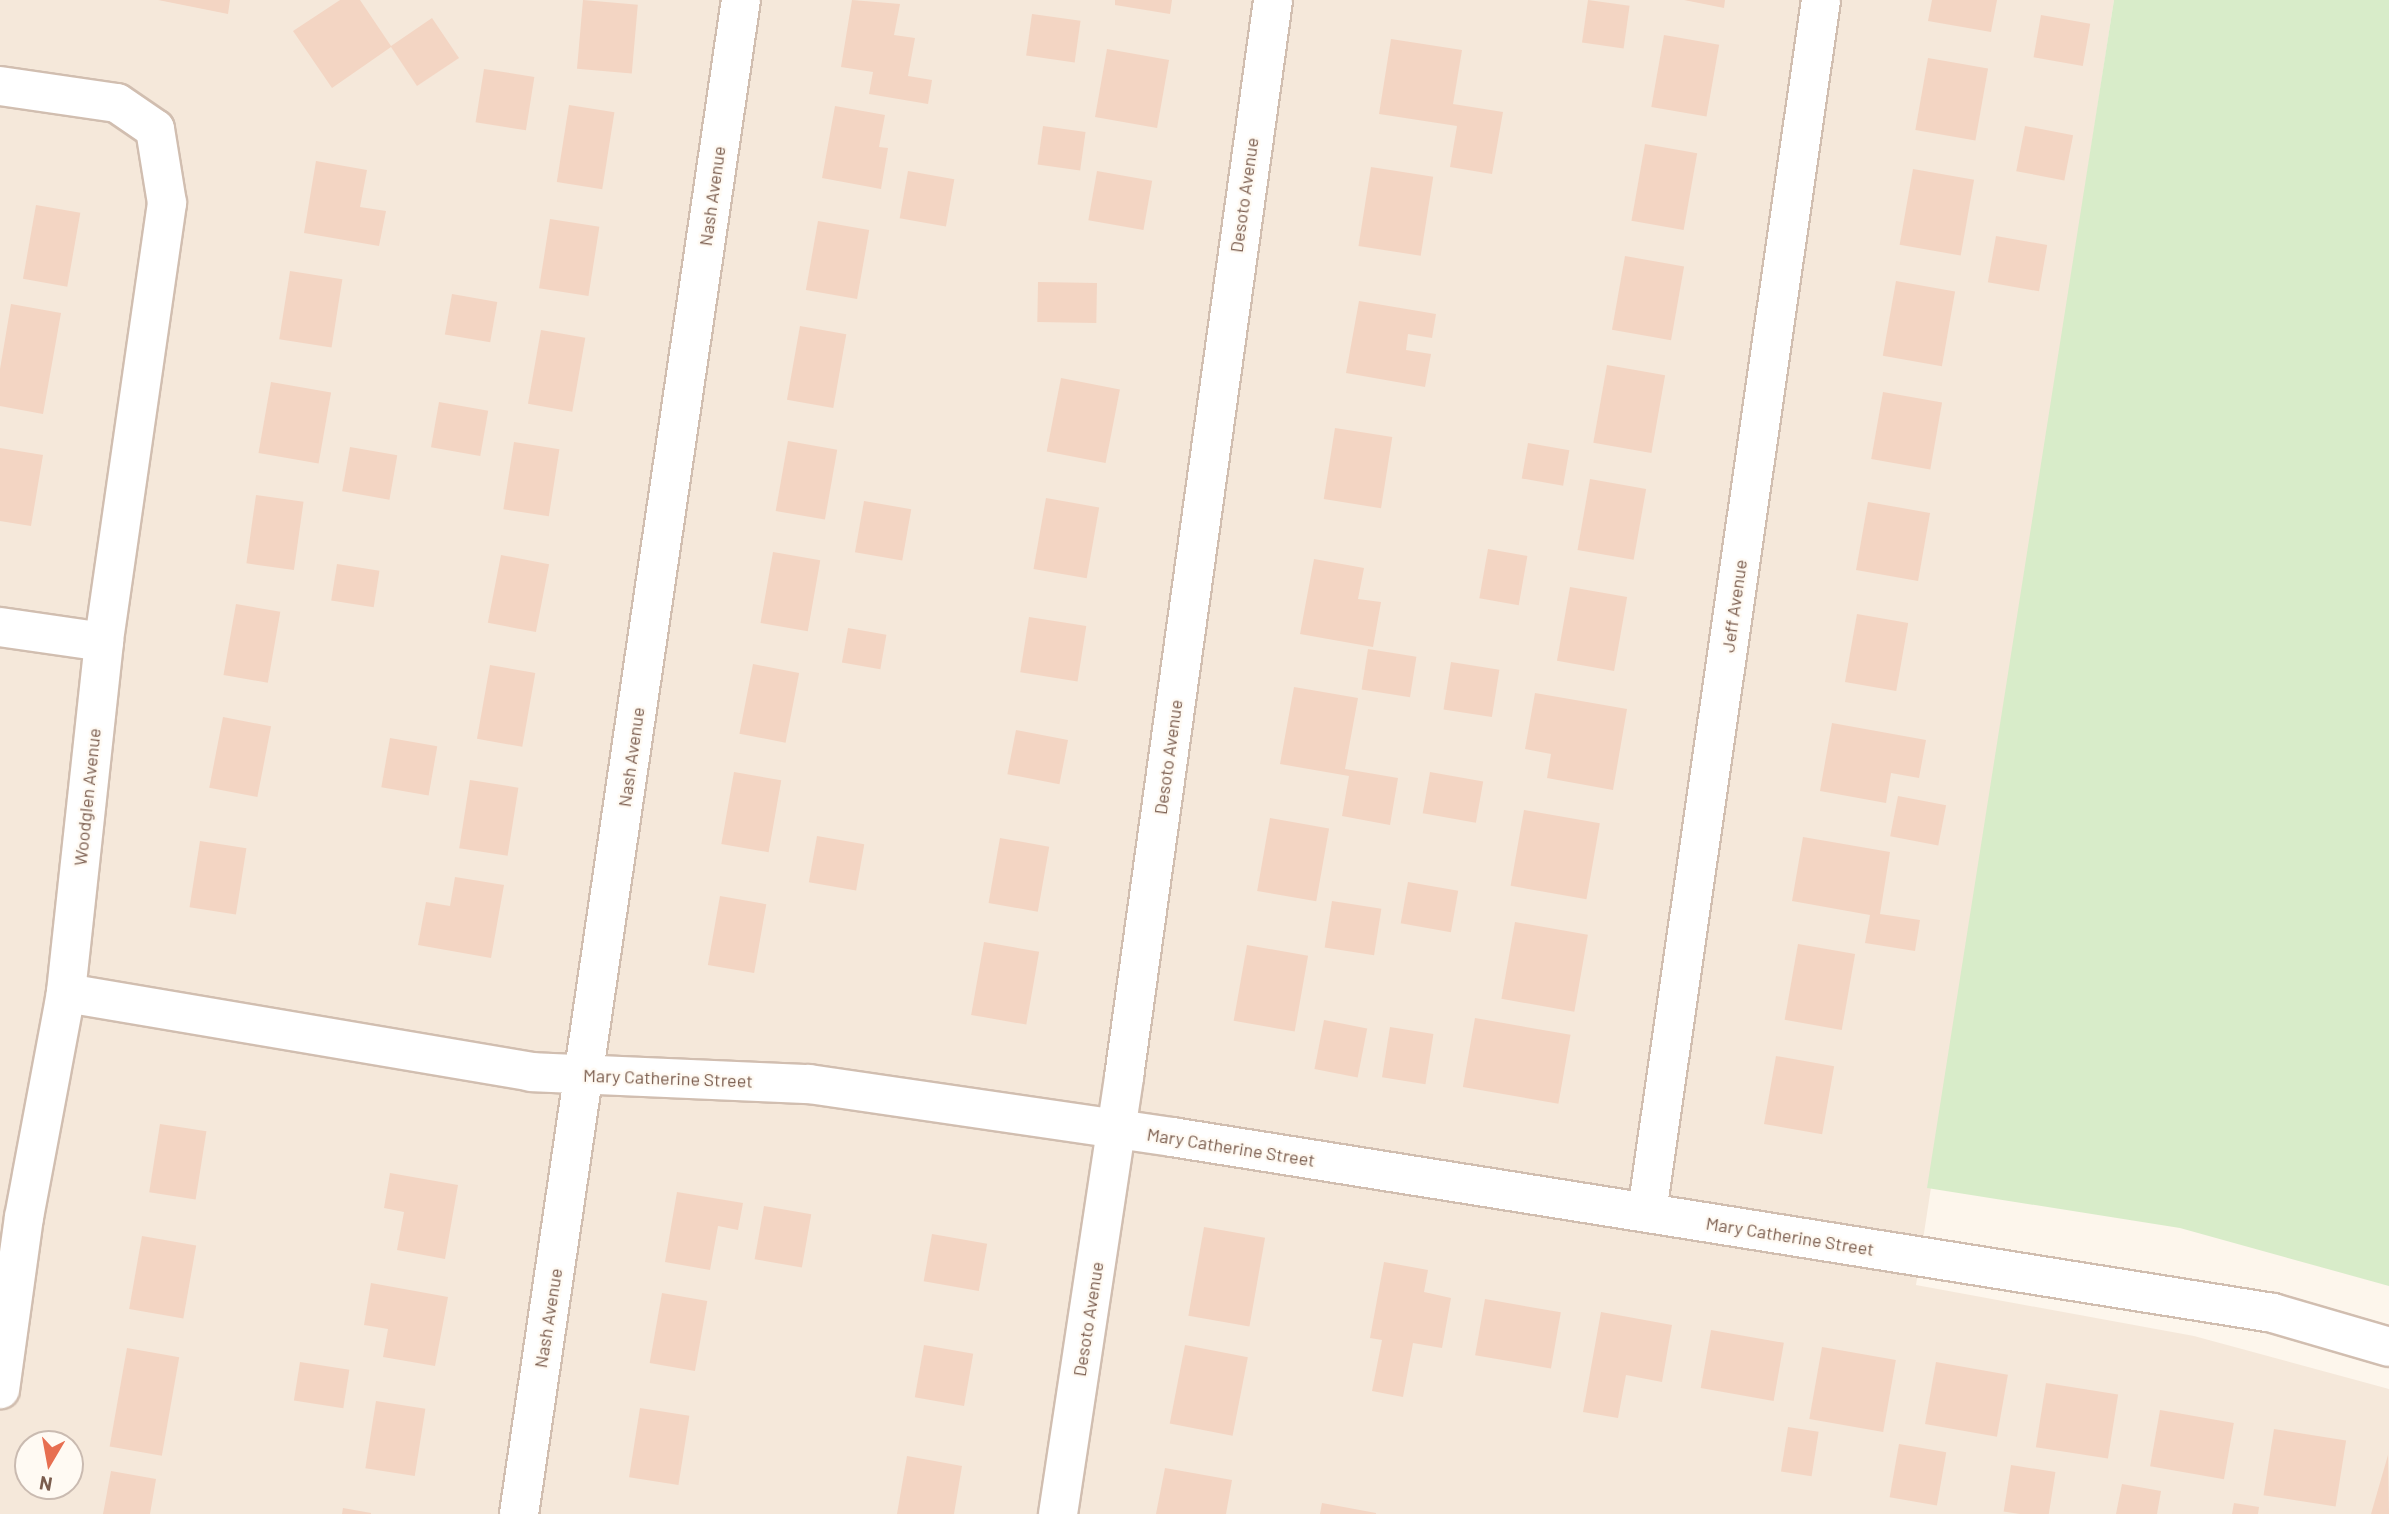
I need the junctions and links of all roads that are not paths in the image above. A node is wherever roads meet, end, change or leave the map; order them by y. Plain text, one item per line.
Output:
1 (741, 0) edge
2 (1273, 0) edge
3 (1821, 0) edge
4 (0, 86) edge
5 (0, 627) edge
6 (104, 642) junction
7 (66, 993) junction
8 (585, 1074) junction
9 (1116, 1129) junction
10 (1647, 1212) junction
11 (12, 1215) edge
12 (2389, 1347) edge
13 (0, 1389) edge
14 (519, 1514) edge
15 (1058, 1514) edge

1 - 8 street, Nash Avenue
2 - 9 street, Desoto Avenue
3 - 10 street, Jeff Avenue
4 - 6 street, Woodglen Avenue
5 - 6 street
6 - 7 street, Woodglen Avenue
7 - 8 street, Mary Catherine Street
7 - 11 street, Woodglen Avenue
8 - 9 street, Mary Catherine Street
8 - 14 street, Nash Avenue
9 - 10 street, Mary Catherine Street
9 - 15 street, Desoto Avenue
10 - 12 street, Mary Catherine Street
11 - 13 street, Woodglen Avenue

